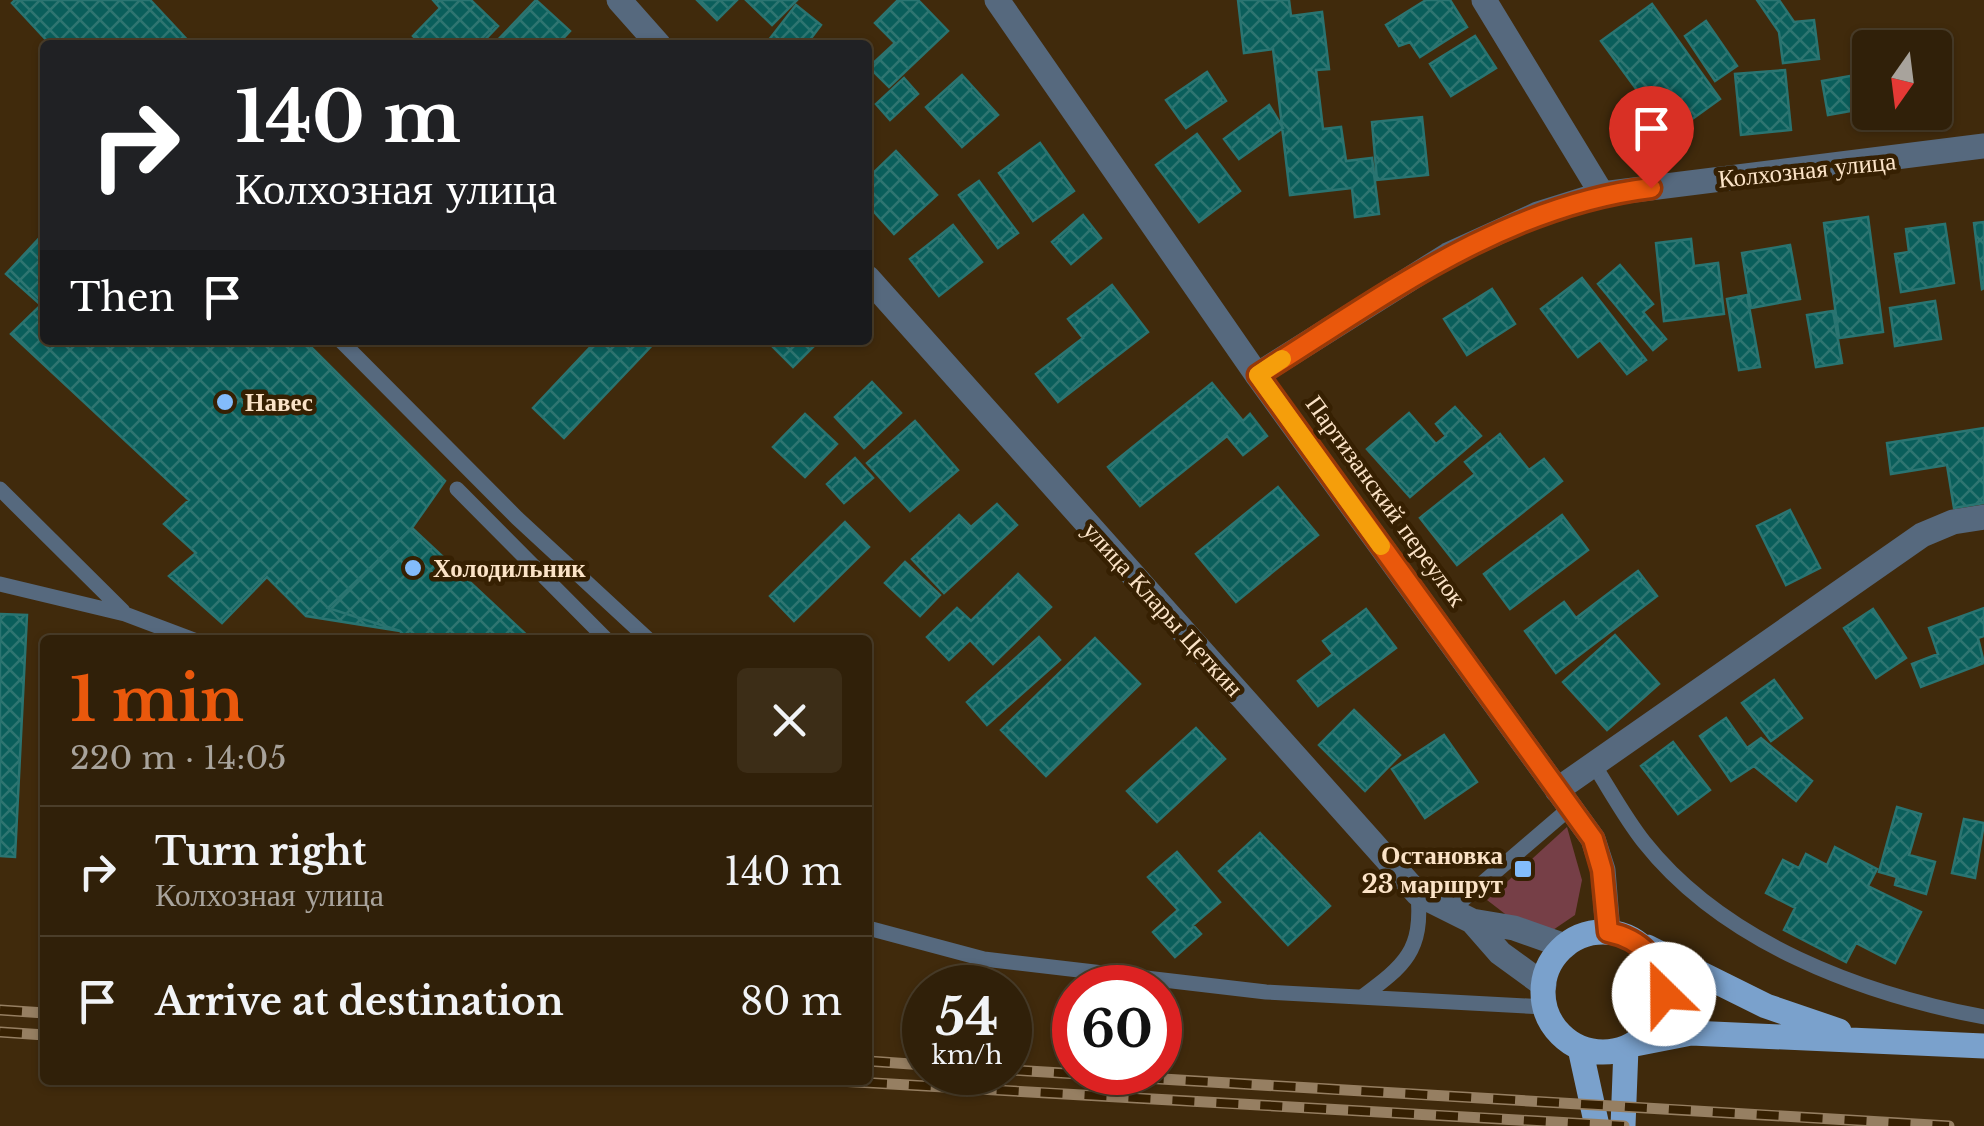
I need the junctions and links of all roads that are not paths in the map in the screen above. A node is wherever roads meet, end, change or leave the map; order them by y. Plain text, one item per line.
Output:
1 (619, 0) edge
2 (996, 0) edge
3 (1484, 0) edge
4 (655, 40) edge
5 (1984, 146) edge
6 (1602, 194) junction
7 (872, 282) edge
8 (345, 345) edge
9 (1258, 375) junction
10 (0, 489) edge
11 (457, 489) dead end
12 (1984, 517) edge
13 (0, 584) edge
14 (126, 614) junction
15 (181, 635) edge
16 (602, 635) edge
17 (644, 635) edge
18 (1594, 764) junction
19 (1564, 799) junction
20 (1418, 894) junction
21 (1461, 916) junction
22 (872, 929) edge
23 (1608, 932) junction
24 (1638, 943) junction
25 (1565, 946) junction
26 (1544, 996) junction
27 (1362, 997) junction
28 (1984, 1018) edge
29 (1882, 1042) junction
30 (1630, 1046) junction
31 (1984, 1046) edge
32 (1580, 1048) junction
33 (1597, 1126) edge
34 (1623, 1126) edge

1 - 4 street
2 - 9 street, Партизанский переулок
3 - 6 street
5 - 6 street, Колхозная улица
6 - 9 street, Колхозная улица
7 - 20 street, улица Клары Цеткин
8 - 17 lane
9 - 19 street, Партизанский переулок
10 - 14 lane
11 - 16 lane
12 - 18 street
13 - 14 lane
14 - 15 lane
18 - 19 street
18 - 28 lane
19 - 21 lane
19 - 23 street, Партизанский переулок
20 - 21 street, улица Клары Цеткин
20 - 27 lane
21 - 25 street, улица Клары Цеткин
21 - 26 street, улица Клары Цеткин
22 - 27 lane
23 - 24 main road
23 - 25 main road
24 - 29 main road
24 - 30 main road
25 - 26 main road
26 - 27 lane
26 - 32 main road
29 - 30 main road
29 - 31 main road
30 - 32 main road
30 - 34 main road
32 - 33 main road

